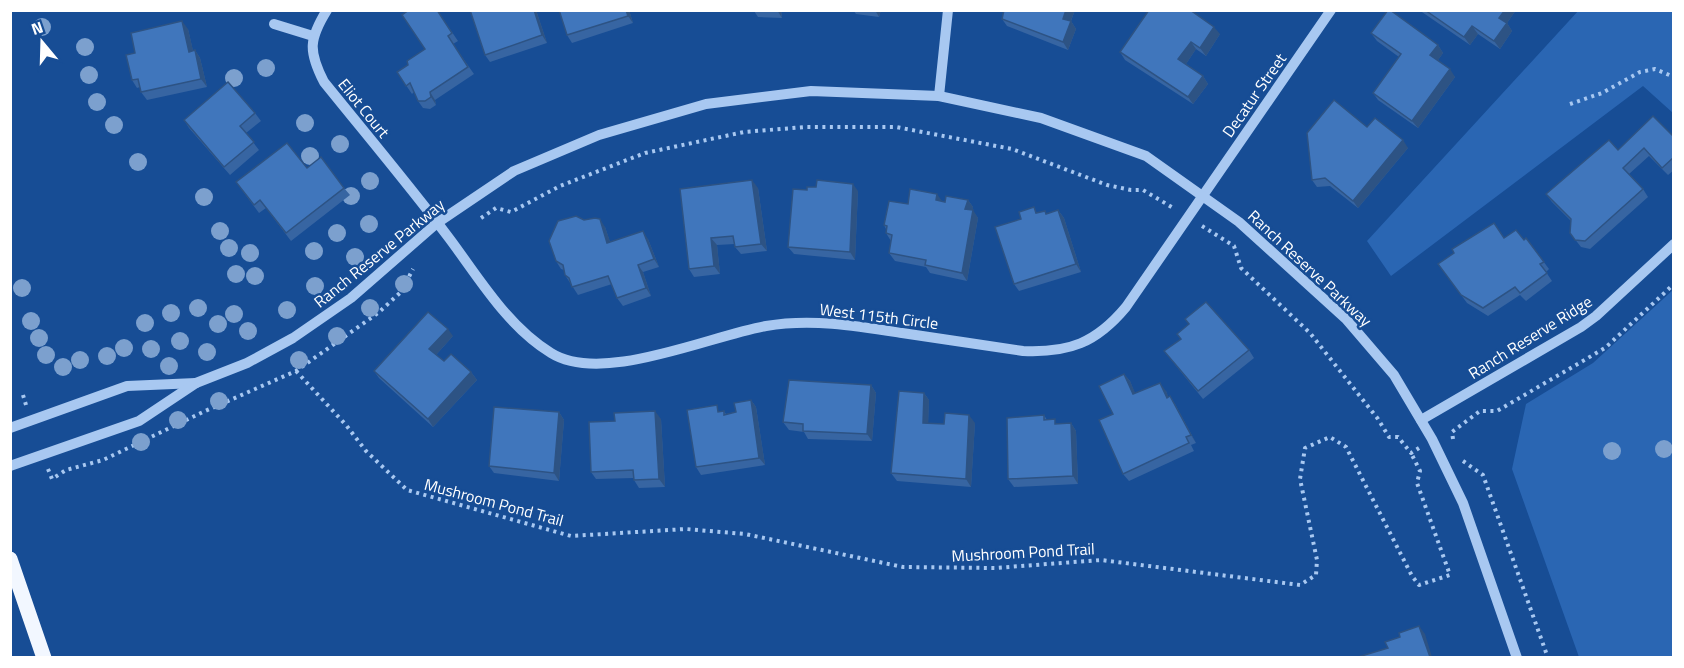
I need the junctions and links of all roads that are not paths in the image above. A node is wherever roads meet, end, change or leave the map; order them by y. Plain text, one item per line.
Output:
1 (327, 10) edge
2 (948, 10) edge
3 (1331, 10) edge
4 (274, 24) dead end
5 (313, 36) junction
6 (939, 96) junction
7 (1202, 196) junction
8 (436, 223) junction
9 (1674, 244) edge
10 (196, 383) junction
11 (1421, 420) junction
12 (10, 428) edge
13 (10, 466) edge
14 (10, 559) edge
15 (44, 657) edge
16 (1517, 657) edge

1 - 5 street
2 - 6 street
3 - 7 street, Decatur Street
4 - 5 street
5 - 8 street, Eliot Court
6 - 7 street, Ranch Reserve Parkway
6 - 8 street, Ranch Reserve Parkway
7 - 8 street, West 115th Circle
7 - 11 street, Ranch Reserve Parkway
8 - 10 street, Ranch Reserve Parkway
9 - 11 street, Ranch Reserve Ridge
10 - 12 street, Ranch Reserve Parkway
10 - 13 street, Ranch Reserve Parkway
11 - 16 street, Ranch Reserve Parkway
14 - 15 main road

